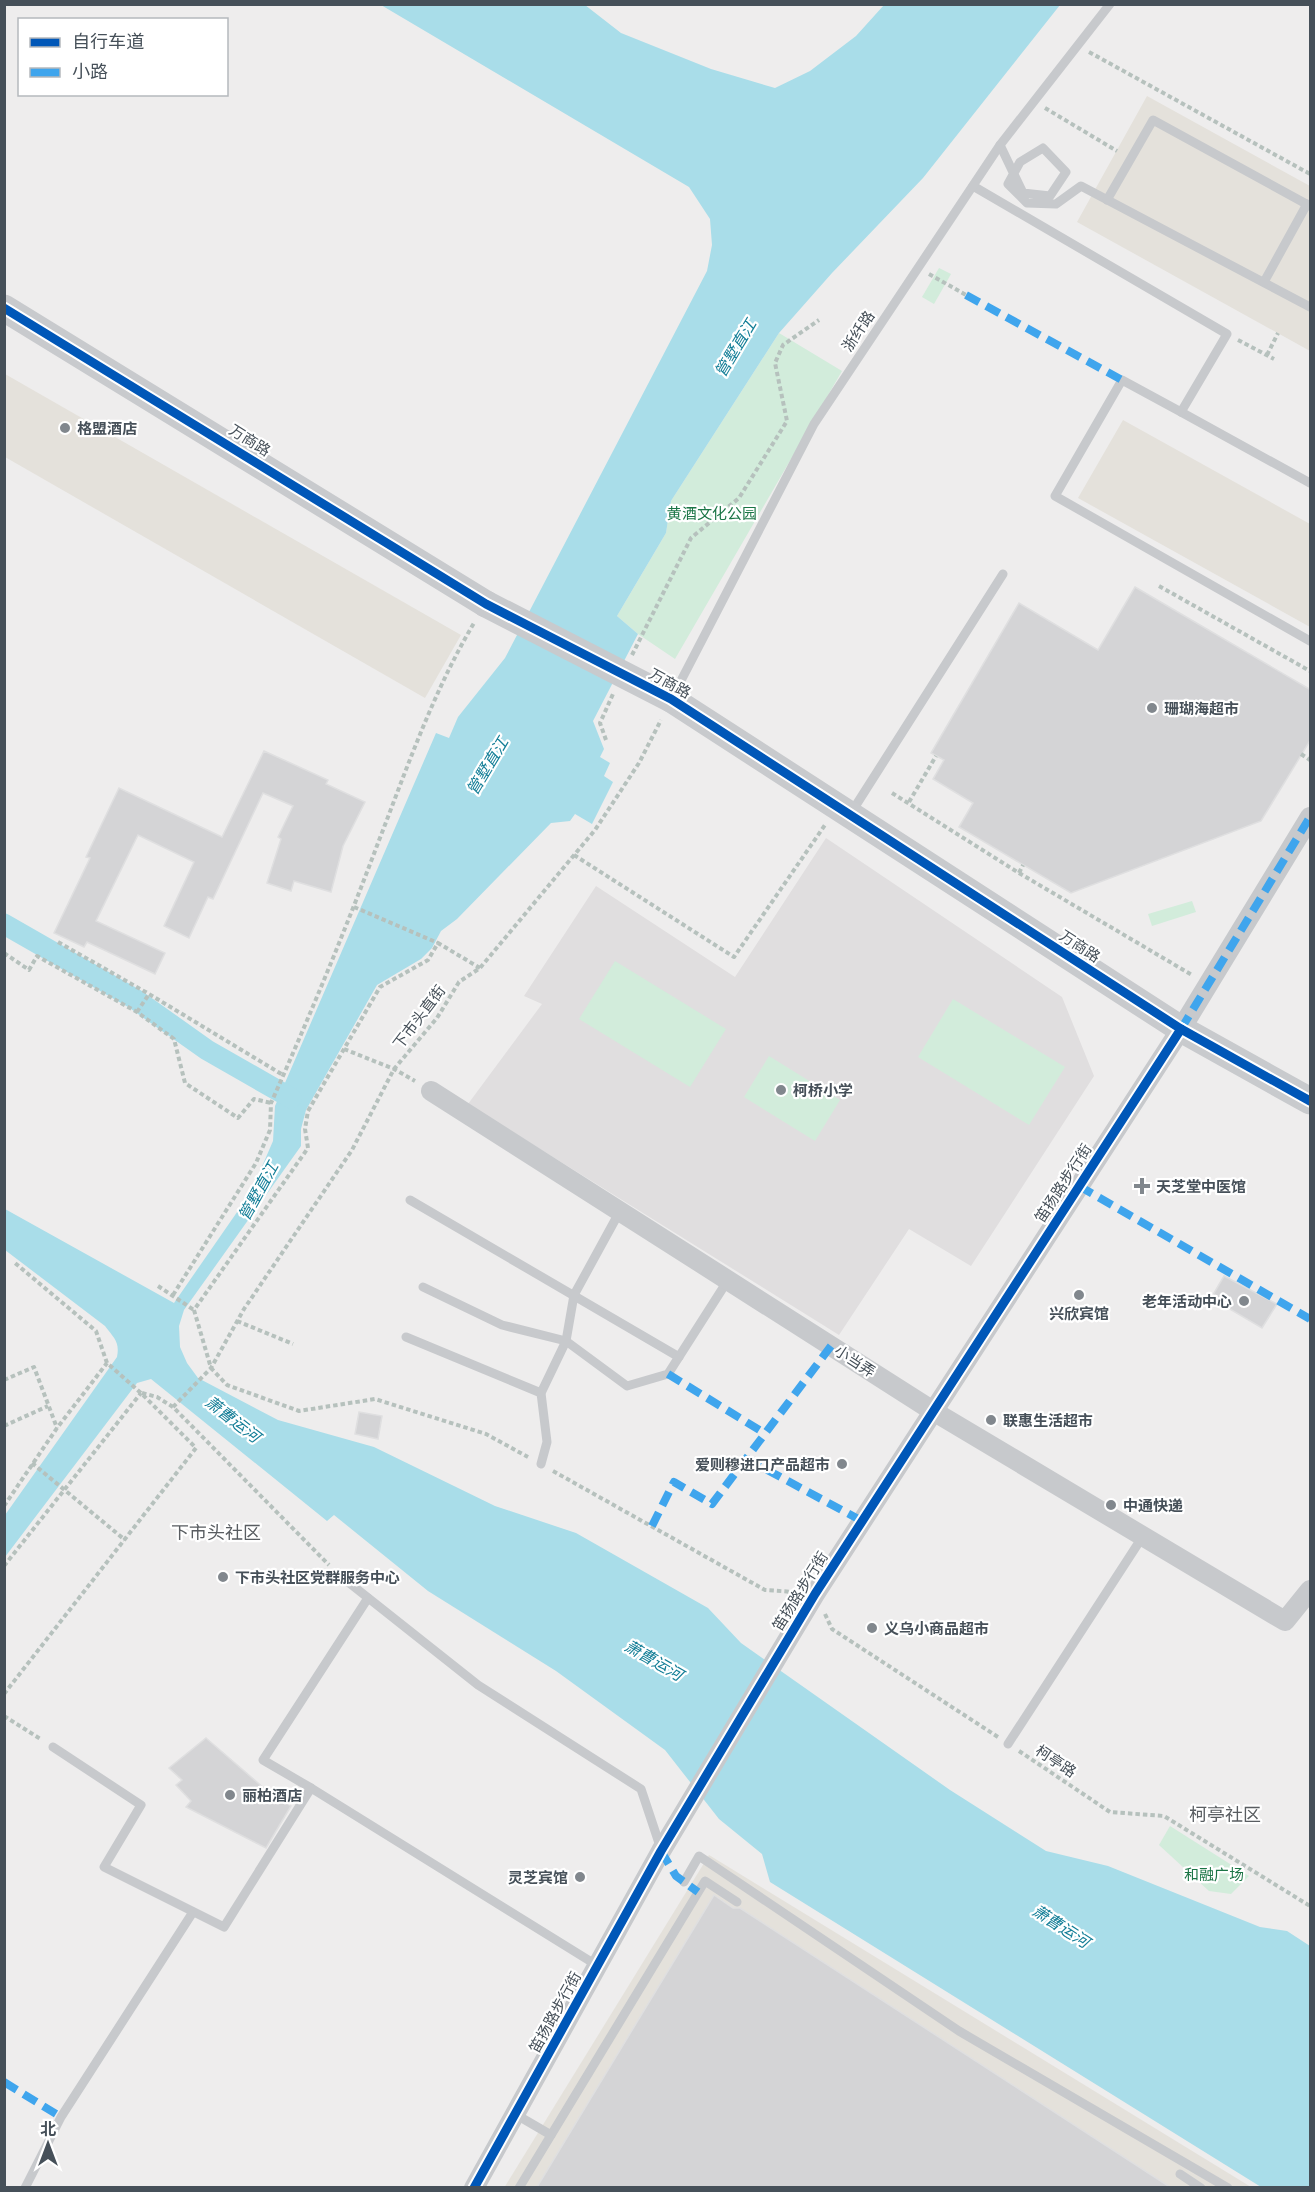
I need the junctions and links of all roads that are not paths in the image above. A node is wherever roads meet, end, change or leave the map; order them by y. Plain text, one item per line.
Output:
1 (1110, 4) edge
2 (1000, 145) junction
3 (973, 186) junction
4 (1107, 200) junction
5 (1309, 205) edge
6 (1264, 282) junction
7 (1311, 307) edge
8 (4, 308) edge
9 (1181, 411) junction
10 (1311, 483) edge
11 (1003, 574) dead end
12 (1311, 641) edge
13 (672, 699) junction
14 (844, 811) junction
15 (1311, 817) edge
16 (1181, 1029) junction
17 (431, 1091) road end
18 (1311, 1101) edge
19 (410, 1200) dead end
20 (620, 1211) junction
21 (728, 1280) junction
22 (423, 1287) dead end
23 (574, 1295) junction
24 (406, 1337) dead end
25 (566, 1341) junction
26 (679, 1357) junction
27 (541, 1393) junction
28 (933, 1411) junction
29 (541, 1464) road end
30 (1143, 1536) junction
31 (338, 1574) road end
32 (1310, 1593) edge
33 (368, 1598) junction
34 (1008, 1744) road end
35 (53, 1747) road end
36 (311, 1788) junction
37 (662, 1851) junction
38 (684, 1882) dead end
39 (737, 1902) dead end
40 (193, 1912) junction
41 (598, 1966) junction
42 (515, 2114) junction
43 (551, 2135) junction
44 (1180, 2174) dead end
45 (25, 2187) edge
46 (474, 2187) edge
47 (519, 2187) edge
48 (1201, 2187) edge
49 (1227, 2187) edge

1 - 2 lane, 浙纤路
2 - 3 lane, 浙纤路
2 - 4 lane
3 - 9 lane
3 - 13 lane, 浙纤路
4 - 5 lane
4 - 6 lane
5 - 6 lane
6 - 7 lane
8 - 13 street, 万商路, bridge
9 - 10 lane
9 - 12 lane
11 - 14 lane
13 - 14 street, 万商路
14 - 16 street, 万商路
15 - 16 street, 笛扬路步行街
16 - 18 street, 万商路
16 - 28 street, 笛扬路步行街
17 - 20 street, 小当弄
19 - 23 lane
20 - 21 street, 小当弄
20 - 23 lane
21 - 26 lane
21 - 28 street, 小当弄
22 - 25 lane
23 - 25 lane
23 - 26 lane
24 - 27 lane
25 - 26 lane
25 - 27 lane
27 - 29 lane
28 - 30 street, 小当弄
28 - 37 street, 笛扬路步行街
30 - 32 street, 小当弄
30 - 34 lane
31 - 33 lane
33 - 36 lane
33 - 37 lane
35 - 40 lane
36 - 40 lane
36 - 41 lane
37 - 41 street, 笛扬路步行街
38 - 49 lane
39 - 43 lane
40 - 45 lane
41 - 42 street, 笛扬路步行街
42 - 43 lane
42 - 46 street, 笛扬路步行街
43 - 47 lane
44 - 48 lane

